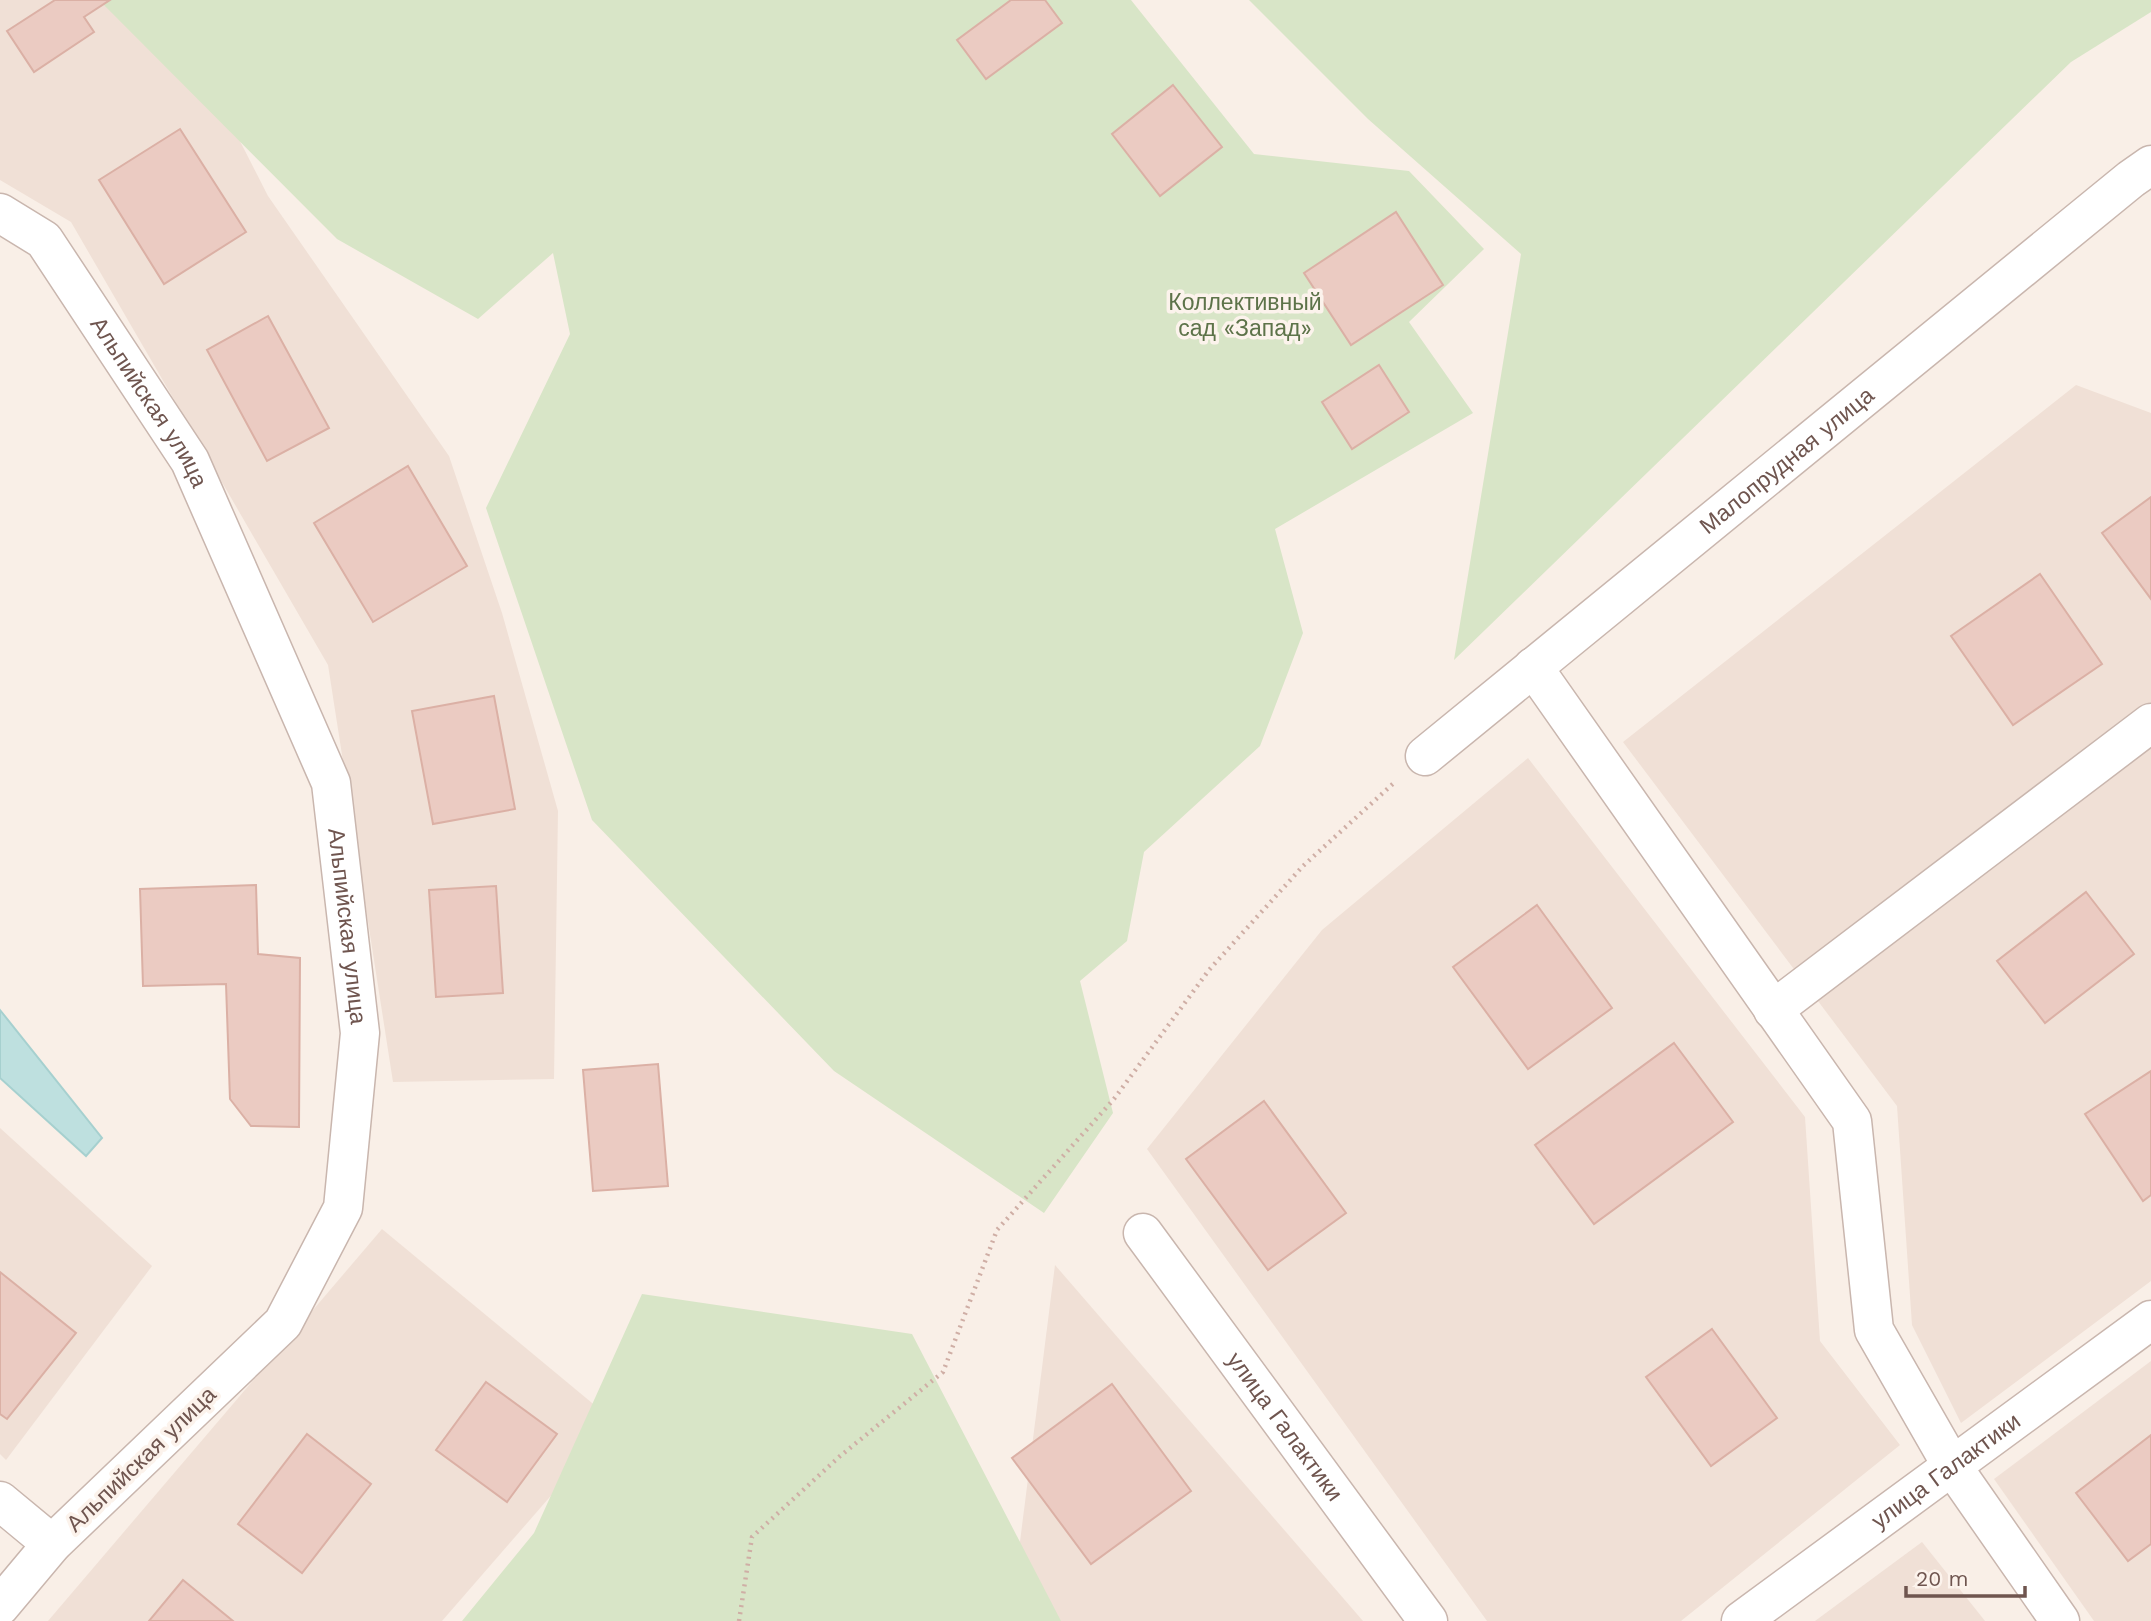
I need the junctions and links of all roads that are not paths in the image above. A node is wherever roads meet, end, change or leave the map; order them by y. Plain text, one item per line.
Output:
1 (2144, 183) edge
2 (0, 213) edge
3 (1533, 667) junction
4 (2151, 723) edge
5 (1425, 756) road end
6 (1773, 1010) junction
7 (1143, 1233) dead end
8 (2151, 1320) edge
9 (1952, 1466) junction
10 (0, 1501) edge
11 (52, 1544) junction
12 (0, 1605) edge
13 (1428, 1621) edge
14 (1741, 1621) edge
15 (2060, 1621) edge

1 - 3 street, Малопрудная улица
2 - 11 street, Альпийская улица
3 - 5 street, Малопрудная улица
3 - 6 street
4 - 6 street
6 - 9 street
7 - 13 street, улица Галактики
8 - 9 street, улица Галактики
9 - 14 street, улица Галактики
9 - 15 street
10 - 11 street
11 - 12 street, Альпийская улица

